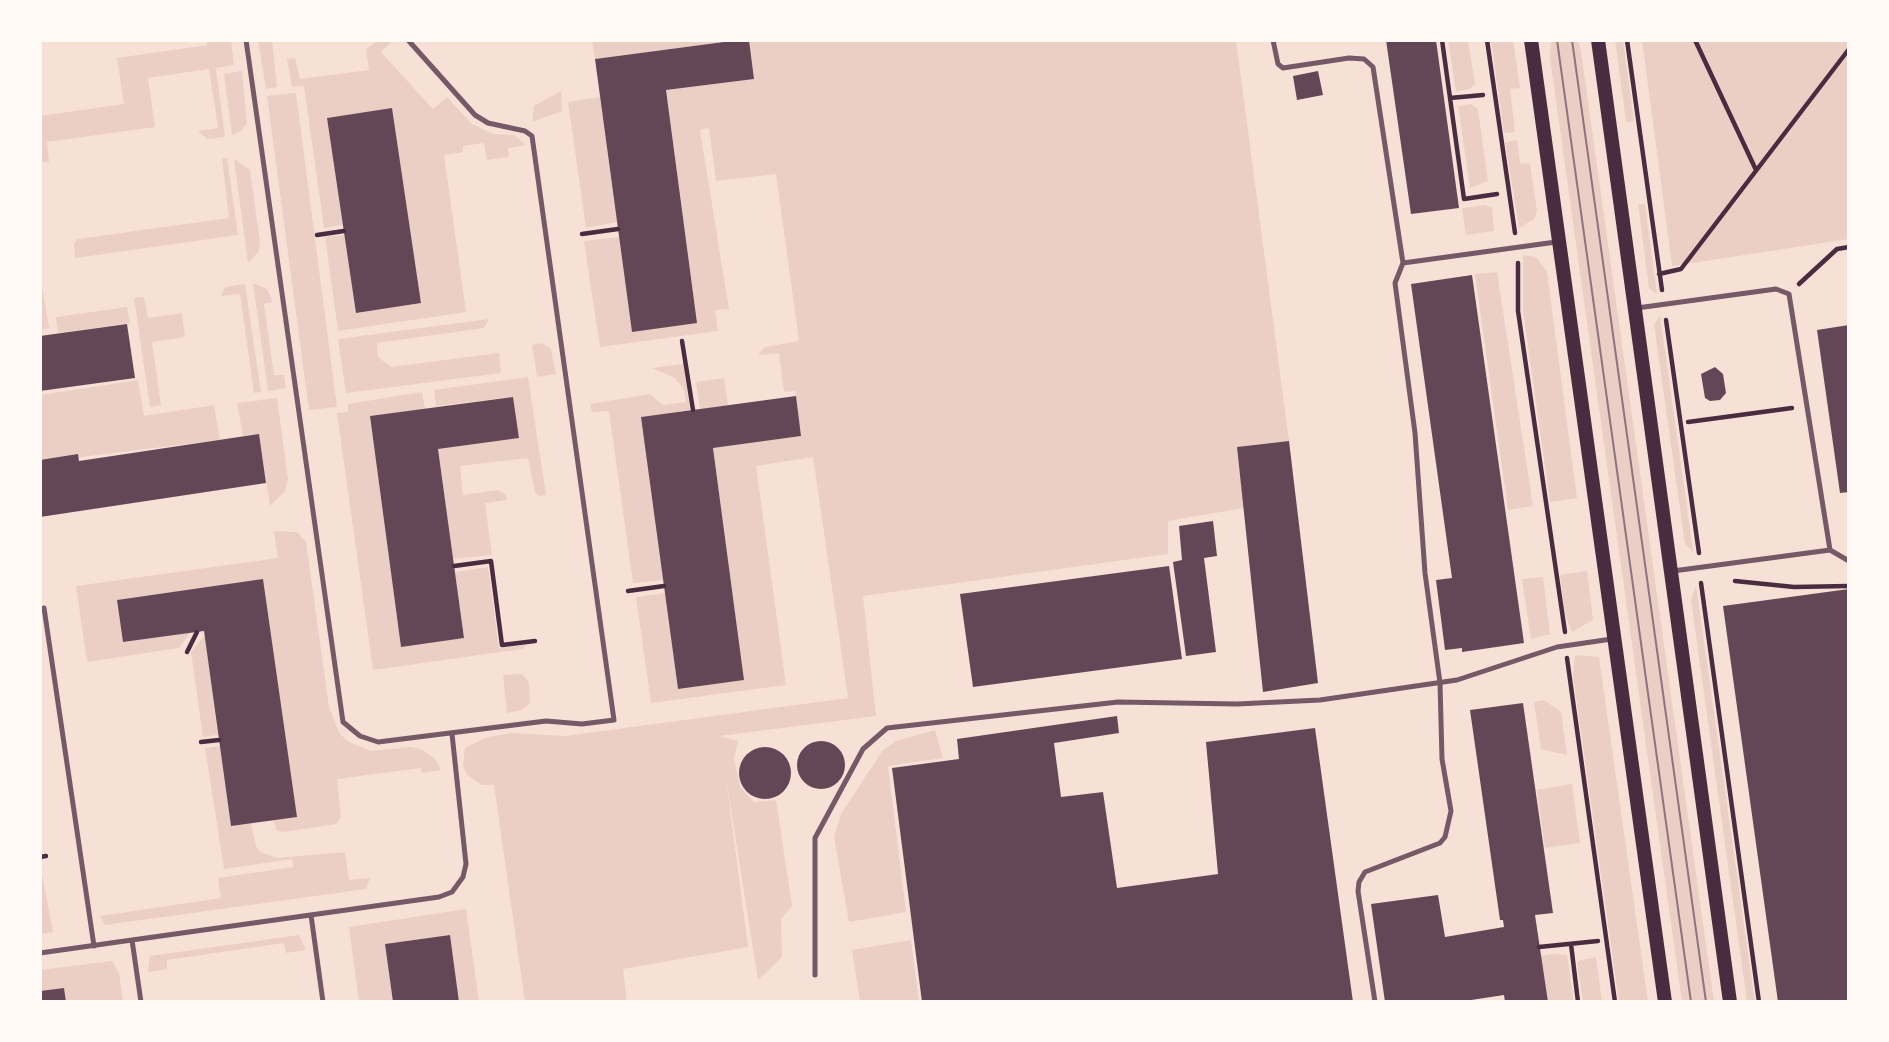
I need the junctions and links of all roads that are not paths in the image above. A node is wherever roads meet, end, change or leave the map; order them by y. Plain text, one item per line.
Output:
1 (246, 40) edge
2 (408, 40) edge
3 (1273, 40) edge
4 (1531, 40) edge
5 (1598, 40) edge
6 (1559, 241) junction
7 (1403, 263) junction
8 (1634, 309) junction
9 (1830, 550) junction
10 (1849, 561) edge
11 (1670, 572) junction
12 (44, 608) dead end
13 (1615, 639) junction
14 (1440, 682) junction
15 (452, 734) junction
16 (311, 915) junction
17 (132, 940) junction
18 (94, 946) junction
19 (40, 953) edge
20 (814, 975) dead end
21 (141, 1002) edge
22 (323, 1002) edge
23 (1375, 1002) edge
24 (1665, 1002) edge
25 (1730, 1002) edge

1 - 15 lane
2 - 15 lane
3 - 7 lane
4 - 6 main road
5 - 8 main road
6 - 7 lane
6 - 13 main road
7 - 14 lane
8 - 9 lane
8 - 11 main road
9 - 10 lane
9 - 11 lane
11 - 25 main road
12 - 18 lane
13 - 14 lane
13 - 24 main road
14 - 20 lane
14 - 23 lane
15 - 16 lane
16 - 17 lane
16 - 22 lane
17 - 18 lane
17 - 21 lane
18 - 19 lane

